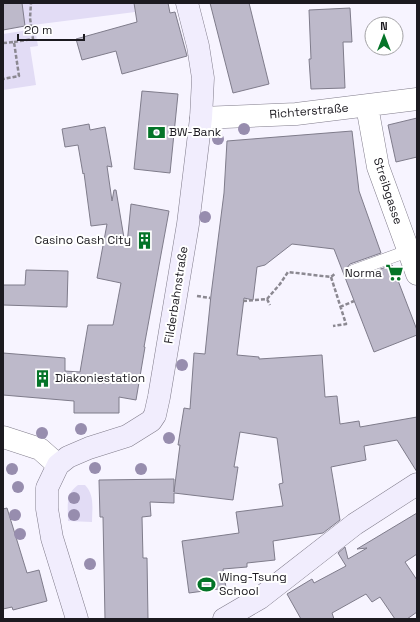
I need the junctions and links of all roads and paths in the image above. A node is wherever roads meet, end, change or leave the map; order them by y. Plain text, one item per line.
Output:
1 (31, 3) edge
2 (186, 3) edge
3 (14, 42) junction
4 (3, 43) edge
5 (3, 79) edge
6 (417, 99) edge
7 (367, 106) junction
8 (201, 118) junction
9 (408, 251) junction
10 (341, 269) dead end
11 (353, 271) dead end
12 (417, 274) edge
13 (331, 277) junction
14 (267, 299) junction
15 (243, 301) dead end
16 (354, 301) dead end
17 (270, 306) dead end
18 (340, 307) junction
19 (333, 326) dead end
20 (3, 437) edge
21 (58, 465) junction
22 (417, 484) edge
23 (77, 619) edge
24 (224, 619) edge

1 - 3 path
2 - 8 main road, Filderbahnstraße
3 - 4 path
3 - 5 path
6 - 7 street, Richterstraße
7 - 8 street, Richterstraße
7 - 9 street, Streibgasse
8 - 21 main road, Filderbahnstraße
9 - 11 lane
9 - 12 street, Streibgasse
10 - 13 path
13 - 14 path
13 - 18 path
14 - 15 path
14 - 17 path
16 - 18 path
18 - 19 path
20 - 21 street
21 - 23 main road
22 - 24 main road

